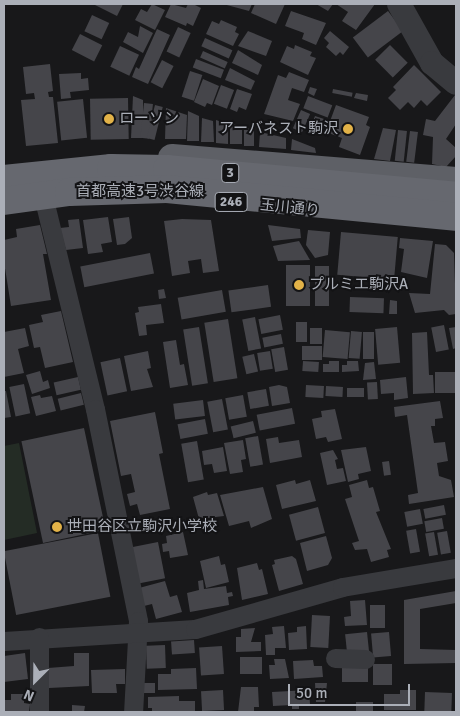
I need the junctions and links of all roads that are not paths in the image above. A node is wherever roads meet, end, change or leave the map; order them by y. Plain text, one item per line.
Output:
1 (399, 4) edge
2 (456, 83) edge
3 (4, 167) edge
4 (4, 179) edge
5 (456, 181) edge
6 (456, 196) edge
7 (4, 201) edge
8 (45, 204) junction
9 (4, 209) edge
10 (456, 216) edge
11 (456, 230) edge
12 (456, 568) edge
13 (139, 633) junction
14 (39, 637) junction
15 (4, 641) edge
16 (335, 658) dead end
17 (365, 659) dead end
18 (39, 712) edge
19 (133, 712) edge

1 - 2 street
3 - 5 highway
4 - 6 highway, 首都高速3号渋谷線 / 3
7 - 10 highway, 首都高速3号渋谷線 / 3
8 - 9 highway, 玉川通り / 246
8 - 11 highway, 玉川通り / 246
8 - 13 street
12 - 13 street
13 - 14 street
13 - 19 street
14 - 15 street
14 - 18 street
16 - 17 street

